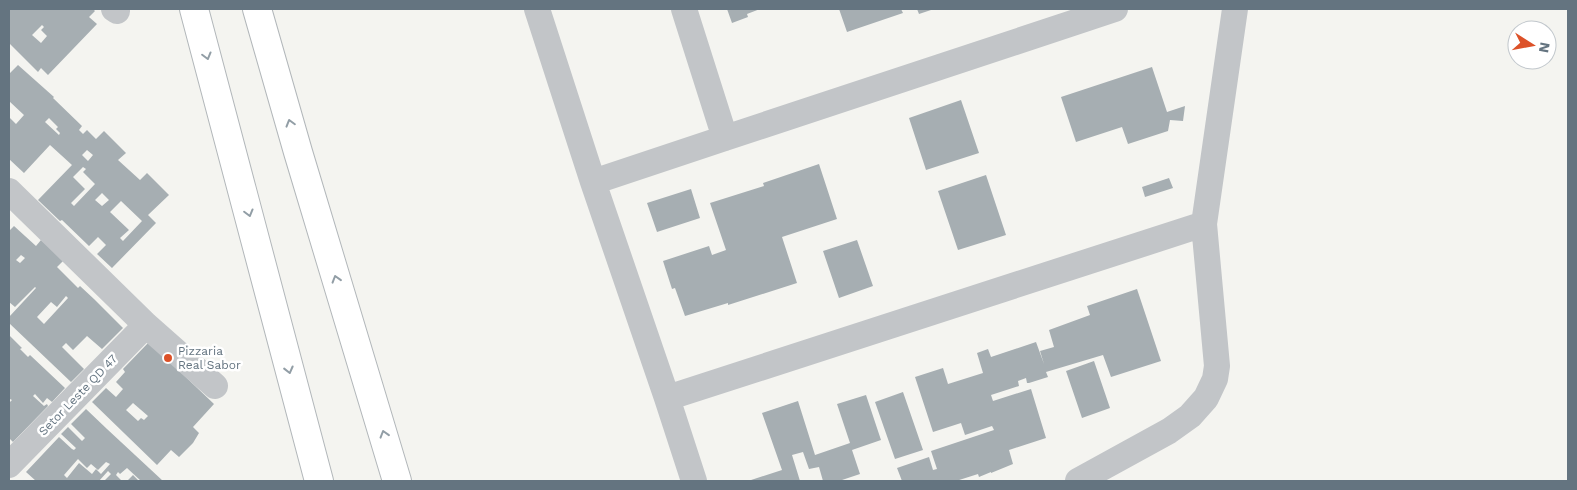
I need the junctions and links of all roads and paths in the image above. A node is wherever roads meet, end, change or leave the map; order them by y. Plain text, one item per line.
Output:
1 (194, 9) edge
2 (257, 9) edge
3 (537, 9) edge
4 (684, 9) edge
5 (1115, 9) edge
6 (1235, 9) edge
7 (725, 138) junction
8 (592, 182) junction
9 (9, 191) edge
10 (1204, 224) junction
11 (146, 325) junction
12 (215, 386) dead end
13 (667, 398) junction
14 (9, 466) edge
15 (9, 474) edge
16 (16, 481) edge
17 (319, 481) edge
18 (397, 481) edge
19 (694, 481) edge
20 (1078, 481) edge

1 -> 17 main road
18 -> 2 main road
3 - 8 street
4 - 7 street
5 - 7 street
6 - 10 street
7 - 8 street
8 - 13 street
9 - 11 street
10 - 13 street
10 - 20 street
11 - 12 street
11 - 14 street, Setor Leste QD 47
13 - 19 street
15 - 16 street

